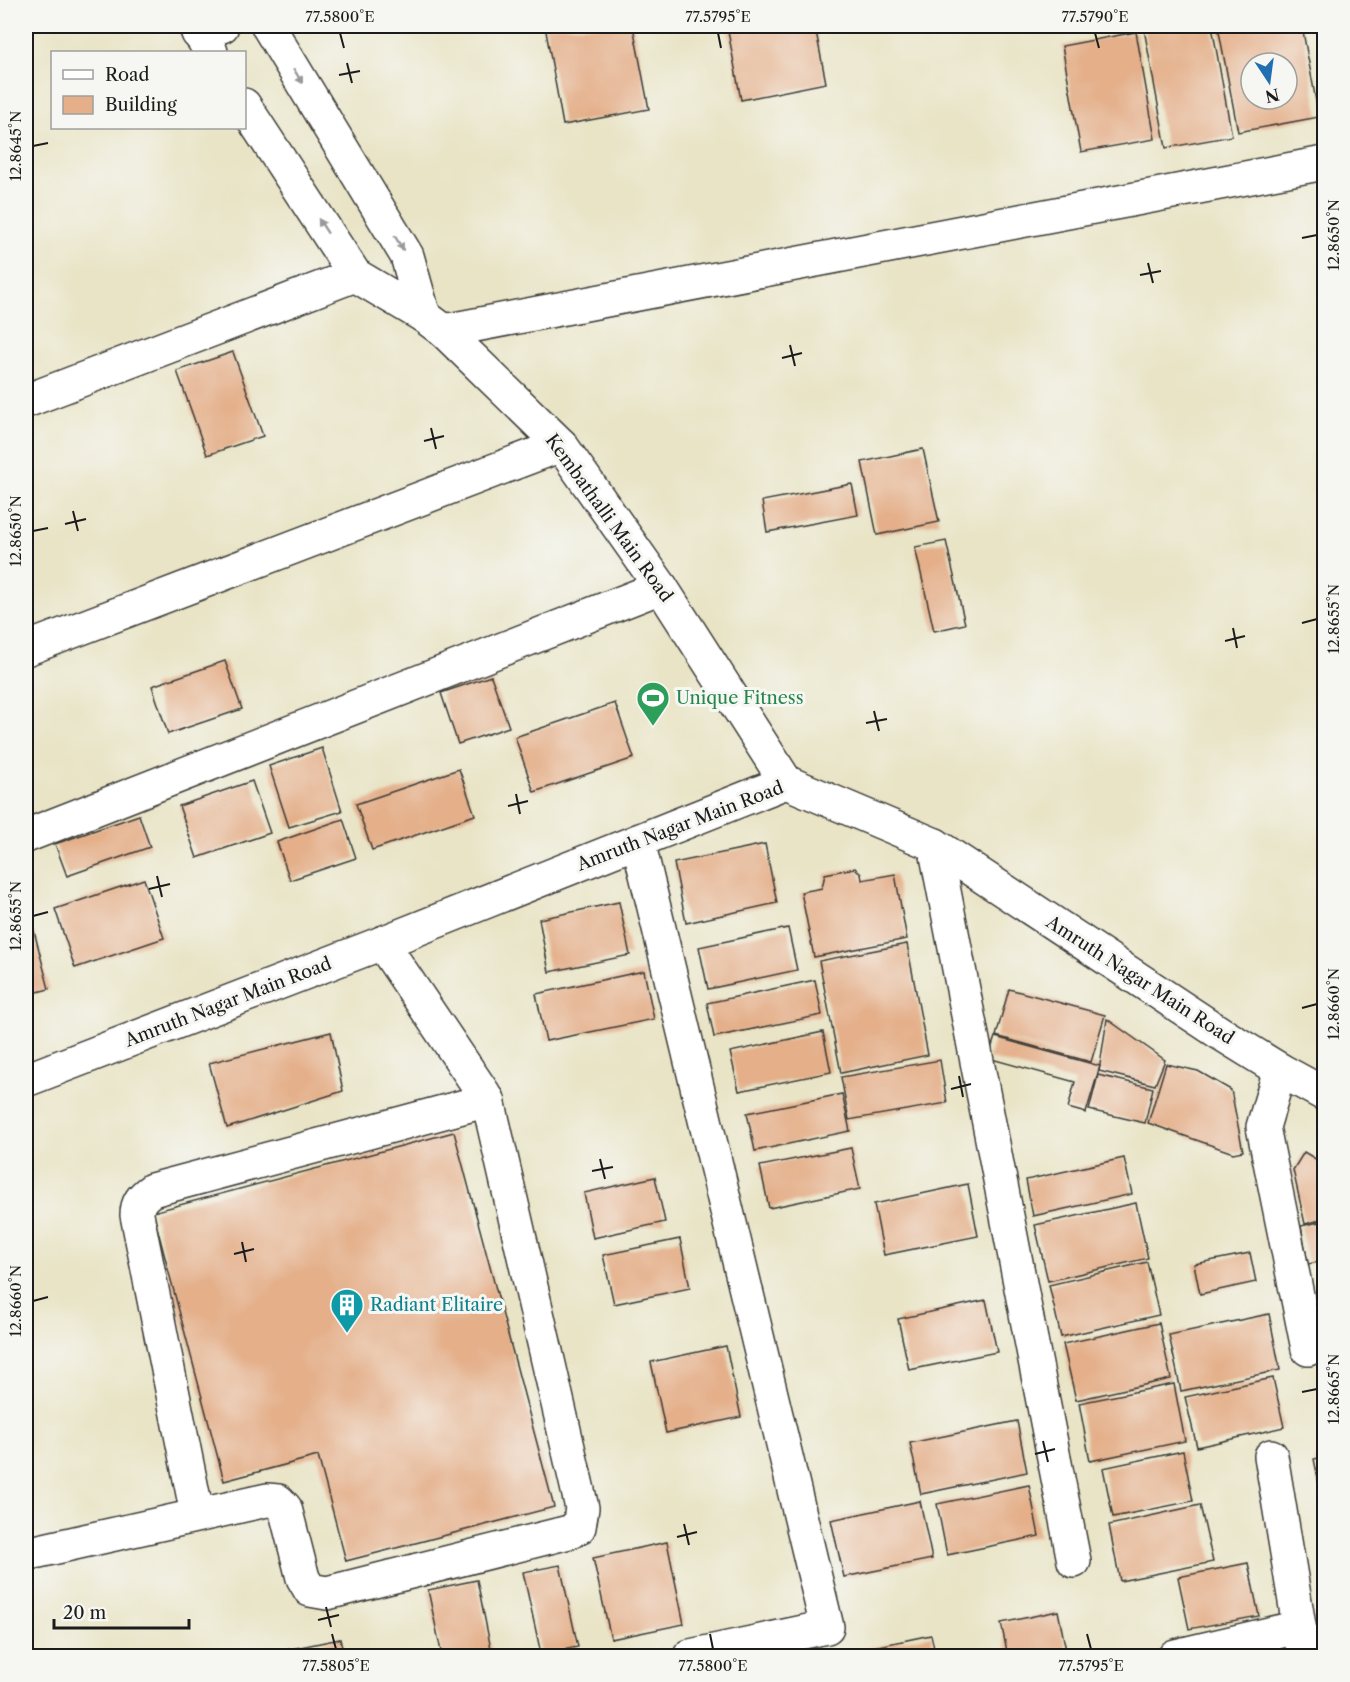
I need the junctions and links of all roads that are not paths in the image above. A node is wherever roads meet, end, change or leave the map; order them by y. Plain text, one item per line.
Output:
1 (268, 26) edge
2 (246, 108) edge
3 (1324, 163) edge
4 (355, 275) junction
5 (434, 324) junction
6 (26, 401) edge
7 (561, 445) junction
8 (661, 587) junction
9 (26, 649) edge
10 (786, 782) junction
11 (26, 836) edge
12 (638, 841) junction
13 (935, 845) junction
14 (382, 943) junction
15 (1280, 1070) junction
16 (26, 1080) edge
17 (1324, 1094) edge
18 (488, 1100) junction
19 (1308, 1350) dead end
20 (1271, 1456) dead end
21 (197, 1514) junction
22 (26, 1554) edge
23 (1074, 1561) dead end
24 (1301, 1642) edge
25 (690, 1656) edge
26 (1175, 1656) edge

1 -> 5 street
4 -> 2 street
3 - 5 street
4 - 5 street, Kembathalli Main Road
4 - 6 street
5 - 7 street, Kembathalli Main Road
7 - 8 street, Kembathalli Main Road
7 - 9 street
8 - 10 street, Kembathalli Main Road
8 - 11 street
10 - 12 street, Amruth Nagar Main Road
10 - 13 street, Amruth Nagar Main Road
12 - 14 street, Amruth Nagar Main Road
12 - 25 street
13 - 15 street, Amruth Nagar Main Road
13 - 23 street
14 - 16 street, Amruth Nagar Main Road
14 - 18 street
15 - 17 street, Amruth Nagar Main Road
15 - 19 street
18 - 21 street
18 - 21 street
20 - 24 street
21 - 22 street
24 - 26 street

